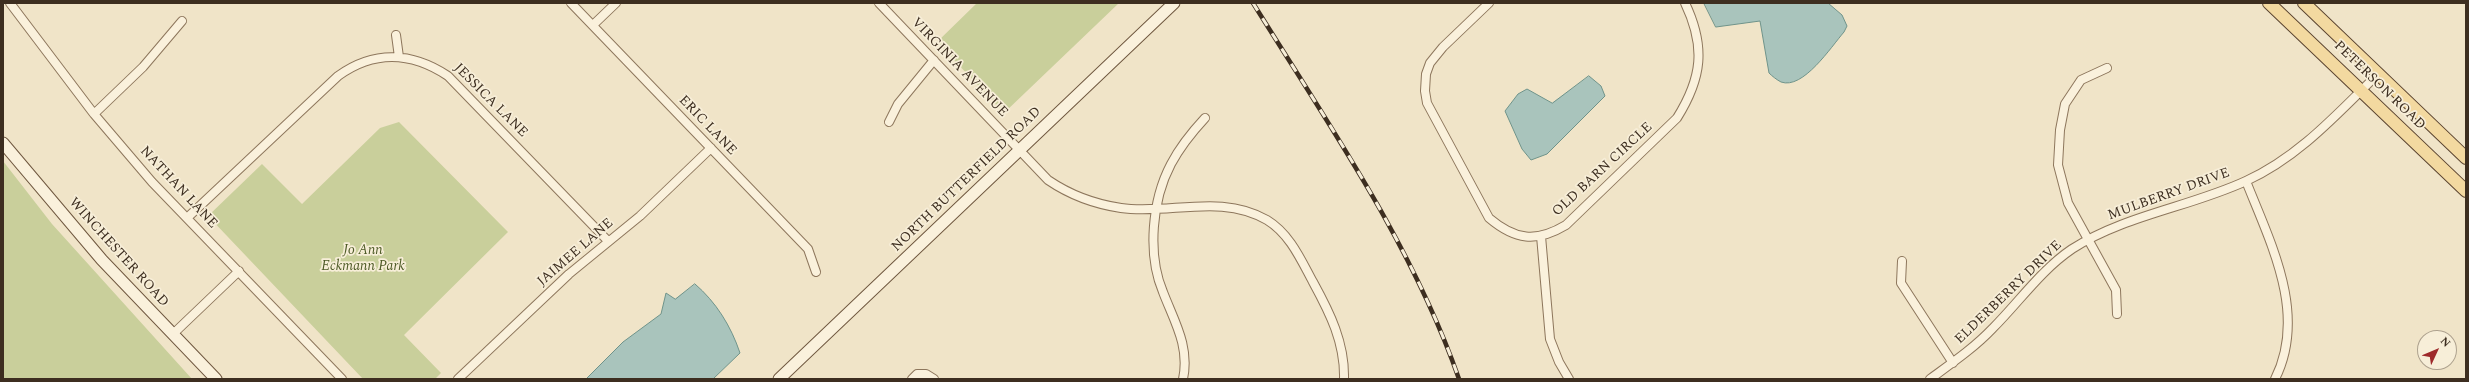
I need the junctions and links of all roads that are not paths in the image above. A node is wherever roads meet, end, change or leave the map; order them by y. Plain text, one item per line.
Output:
1 (10, 3) edge
2 (571, 3) edge
3 (616, 3) edge
4 (879, 3) edge
5 (1174, 3) edge
6 (1489, 3) edge
7 (1685, 3) edge
8 (2270, 3) edge
9 (2304, 3) edge
10 (182, 20) dead end
11 (592, 25) junction
12 (396, 35) dead end
13 (399, 56) junction
14 (934, 60) junction
15 (2107, 68) dead end
16 (2379, 73) junction
17 (2362, 90) junction
18 (94, 114) junction
19 (1205, 118) dead end
20 (889, 122) dead end
21 (3, 143) edge
22 (711, 148) junction
23 (1020, 150) junction
24 (2466, 158) edge
25 (2246, 181) junction
26 (2466, 191) edge
27 (1158, 208) junction
28 (187, 218) junction
29 (1541, 236) junction
30 (608, 241) junction
31 (2088, 241) junction
32 (1902, 261) dead end
33 (239, 271) junction
34 (816, 272) dead end
35 (2117, 314) dead end
36 (173, 334) junction
37 (1953, 363) junction
38 (216, 379) edge
39 (342, 379) edge
40 (458, 379) edge
41 (779, 379) edge
42 (912, 379) edge
43 (934, 379) edge
44 (1183, 379) edge
45 (1344, 379) edge
46 (1570, 379) edge
47 (1930, 379) edge
48 (2275, 379) edge

1 - 18 street, NATHAN LANE
2 - 11 street, ERIC LANE
3 - 11 street
4 - 14 street, VIRGINIA AVENUE
5 - 23 main road, NORTH BUTTERFIELD ROAD
6 - 29 street, OLD BARN CIRCLE
7 - 29 street, OLD BARN CIRCLE
8 - 17 main road, PETERSON ROAD
9 - 16 main road, PETERSON ROAD
10 - 18 street
11 - 22 street, ERIC LANE
12 - 13 street
13 - 28 street, JESSICA LANE
13 - 30 street, JESSICA LANE
14 - 20 street
14 - 23 street, VIRGINIA AVENUE
15 - 31 street
16 - 17 street
16 - 24 main road, PETERSON ROAD
17 - 25 street
17 - 26 main road, PETERSON ROAD
18 - 28 street, NATHAN LANE
19 - 27 street
21 - 36 main road, WINCHESTER ROAD
22 - 30 street, JAIMEE LANE
22 - 34 street, ERIC LANE
23 - 27 street, VIRGINIA AVENUE
23 - 41 main road, NORTH BUTTERFIELD ROAD
25 - 31 street, MULBERRY DRIVE
25 - 48 street, MULBERRY DRIVE
27 - 44 street
27 - 45 street, VIRGINIA AVENUE
28 - 33 street, NATHAN LANE
29 - 46 street
30 - 40 street, JAIMEE LANE
31 - 35 street
31 - 37 street, ELDERBERRY DRIVE
32 - 37 street
33 - 36 street
33 - 39 street, NATHAN LANE
36 - 38 main road, WINCHESTER ROAD
37 - 47 street, ELDERBERRY DRIVE
42 - 43 street

